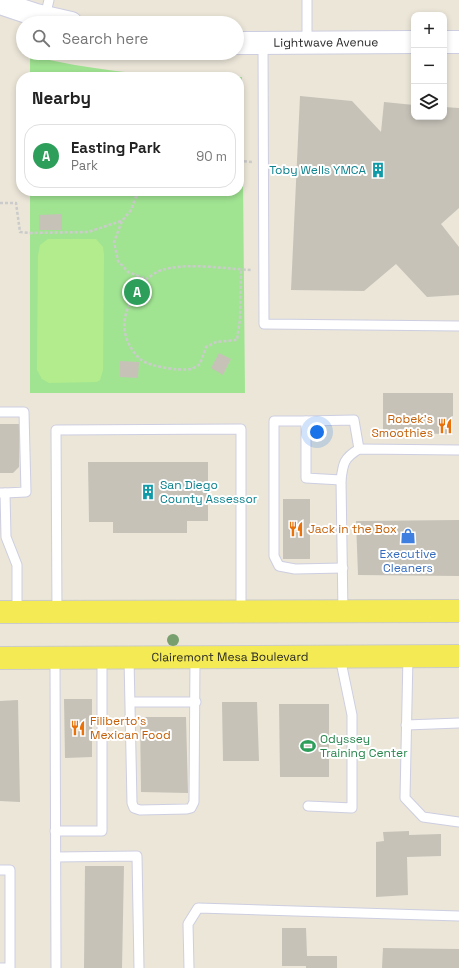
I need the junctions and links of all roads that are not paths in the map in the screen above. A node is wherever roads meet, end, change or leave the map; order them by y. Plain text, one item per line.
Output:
1 (307, 0) edge
2 (0, 2) edge
3 (47, 9) edge
4 (59, 16) edge
5 (307, 42) junction
6 (411, 42) edge
7 (447, 42) edge
8 (459, 42) edge
9 (244, 43) edge
10 (263, 43) junction
11 (459, 326) edge
12 (0, 412) edge
13 (306, 421) junction
14 (359, 449) junction
15 (459, 450) edge
16 (341, 480) junction
17 (2, 493) edge
18 (3, 534) edge
19 (342, 568) junction
20 (459, 611) edge
21 (8, 612) edge
22 (57, 612) junction
23 (241, 612) junction
24 (344, 612) junction
25 (408, 656) junction
26 (459, 656) edge
27 (340, 657) junction
28 (0, 658) edge
29 (55, 658) junction
30 (102, 658) junction
31 (129, 658) junction
32 (195, 658) junction
33 (131, 702) junction
34 (196, 702) junction
35 (459, 723) edge
36 (406, 725) junction
37 (308, 806) dead end
38 (459, 822) edge
39 (55, 831) junction
40 (56, 857) junction
41 (0, 870) edge
42 (459, 916) edge
43 (0, 968) edge
44 (56, 968) edge
45 (139, 968) edge
46 (189, 968) edge

1 - 5 lane
2 - 3 main road
3 - 4 main road
5 - 6 main road, Lightwave Avenue
5 - 10 main road, Lightwave Avenue
7 - 8 main road
9 - 10 main road, Lightwave Avenue
10 - 11 lane
12 - 17 lane
13 - 14 lane
13 - 16 lane
13 - 19 lane
14 - 15 lane
14 - 16 lane
16 - 19 lane
17 - 18 lane
18 - 21 lane
19 - 24 lane
20 - 24 main road
21 - 22 main road
22 - 23 main road
22 - 23 lane
23 - 24 main road
25 - 26 main road, Clairemont Mesa Boulevard
25 - 27 main road, Clairemont Mesa Boulevard
25 - 36 lane
27 - 32 main road, Clairemont Mesa Boulevard
27 - 37 lane
28 - 29 main road, Clairemont Mesa Boulevard
29 - 30 main road, Clairemont Mesa Boulevard
29 - 39 lane
30 - 31 main road, Clairemont Mesa Boulevard
30 - 39 lane
31 - 32 main road, Clairemont Mesa Boulevard
31 - 33 lane
32 - 34 lane
33 - 34 lane
33 - 34 lane
35 - 36 lane
36 - 38 lane
39 - 40 lane
40 - 44 lane
40 - 45 lane
41 - 43 lane
42 - 46 lane

